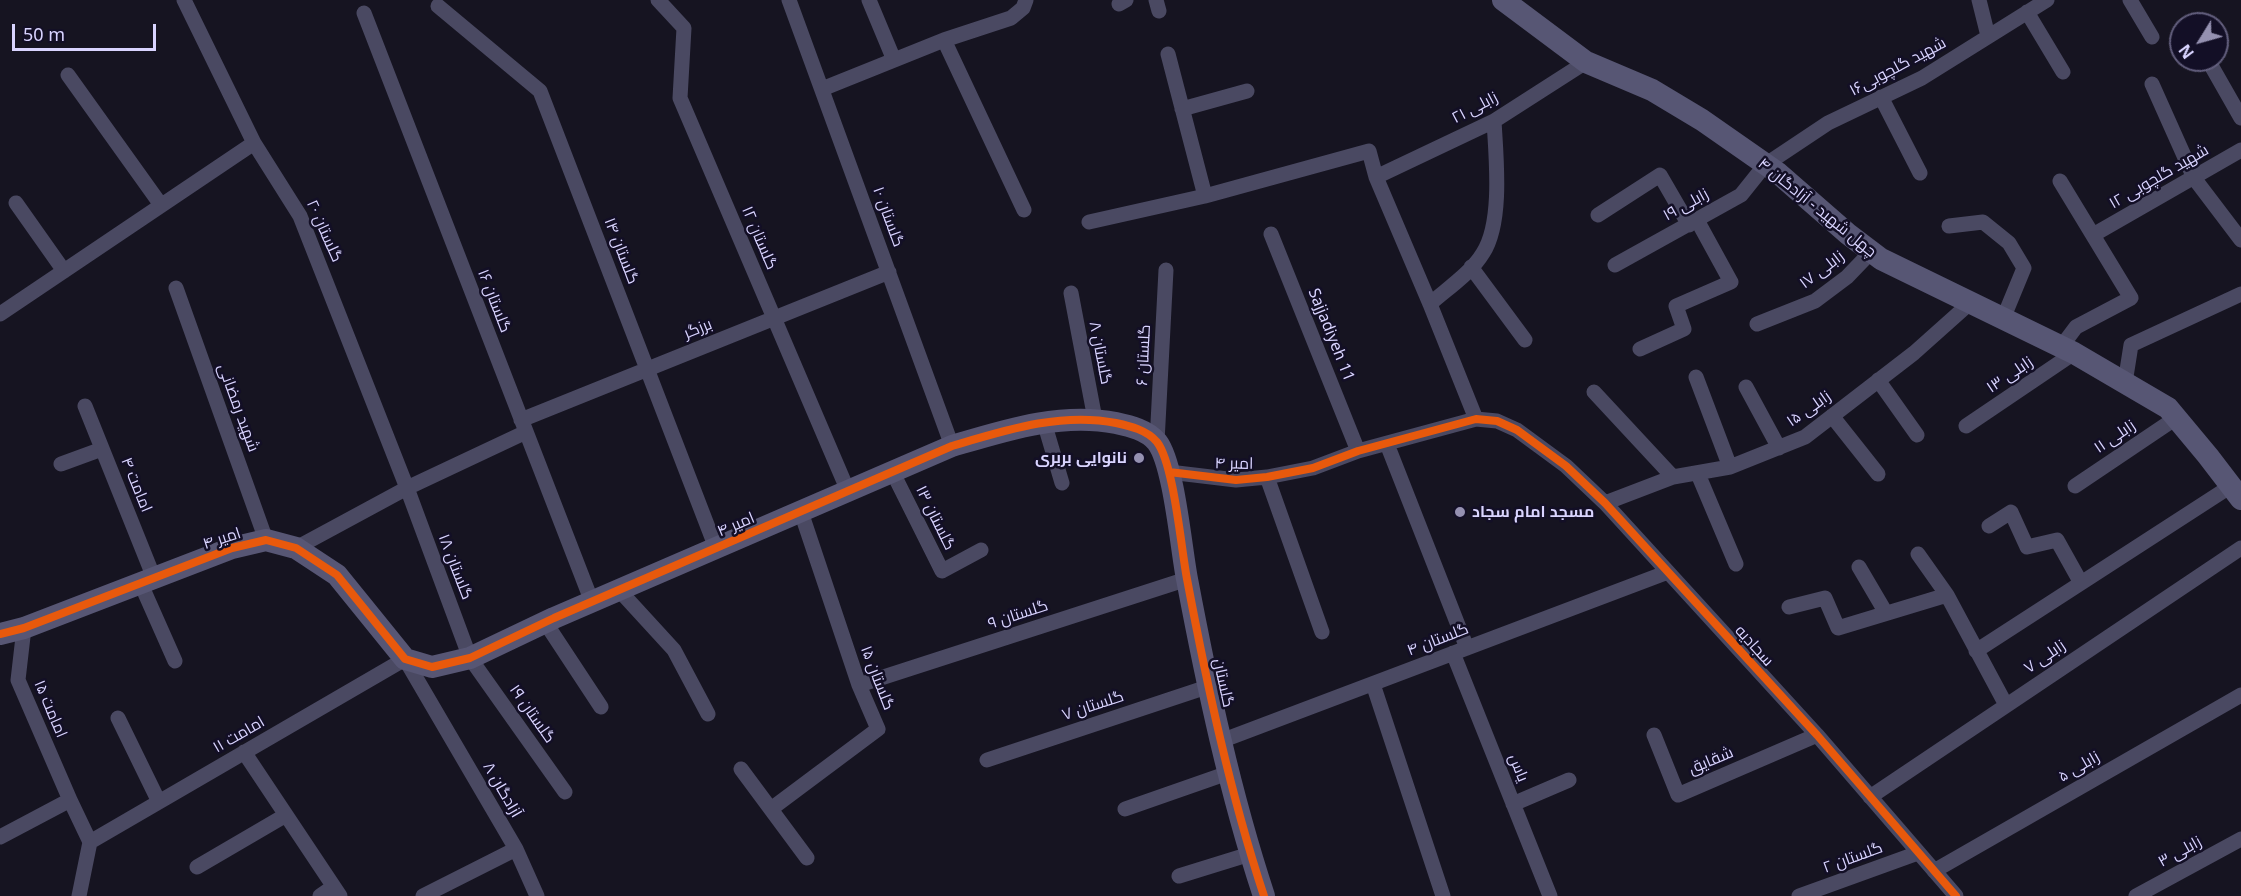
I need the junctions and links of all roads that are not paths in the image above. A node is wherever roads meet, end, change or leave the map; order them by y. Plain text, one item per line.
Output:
1 (184, 0) edge
2 (658, 0) edge
3 (789, 0) edge
4 (869, 0) edge
5 (1026, 0) edge
6 (1503, 0) edge
7 (1979, 0) edge
8 (2047, 0) edge
9 (2130, 0) edge
10 (438, 6) dead end
11 (2027, 12) junction
12 (364, 13) dead end
13 (1988, 36) junction
14 (2152, 37) dead end
15 (944, 40) junction
16 (1168, 54) dead end
17 (894, 60) junction
18 (1586, 62) junction
19 (2063, 72) dead end
20 (2215, 72) edge
21 (68, 75) dead end
22 (2152, 84) dead end
23 (822, 89) junction
24 (1247, 92) dead end
25 (1881, 97) junction
26 (1182, 109) junction
27 (2241, 118) edge
28 (1494, 121) junction
29 (254, 143) junction
30 (2241, 150) edge
31 (1765, 165) junction
32 (1920, 173) dead end
33 (1376, 177) junction
34 (2194, 178) junction
35 (2060, 181) dead end
36 (1205, 196) junction
37 (16, 203) dead end
38 (161, 205) junction
39 (1024, 210) dead end
40 (1598, 215) dead end
41 (1089, 222) dead end
42 (1693, 222) junction
43 (1949, 226) dead end
44 (1271, 234) dead end
45 (2094, 235) junction
46 (2241, 240) edge
47 (1871, 252) junction
48 (1615, 265) dead end
49 (1471, 267) junction
50 (1166, 270) dead end
51 (64, 271) junction
52 (889, 272) junction
53 (176, 288) dead end
54 (1071, 293) dead end
55 (2241, 294) edge
56 (1970, 303) junction
57 (1430, 304) junction
58 (0, 314) edge
59 (774, 318) junction
60 (2003, 319) junction
61 (1757, 324) dead end
62 (1525, 340) dead end
63 (1640, 350) dead end
64 (2067, 350) junction
65 (648, 369) junction
66 (1696, 376) dead end
67 (1878, 380) junction
68 (2125, 383) junction
69 (1746, 387) dead end
70 (1594, 392) dead end
71 (85, 405) dead end
72 (1832, 416) junction
73 (2176, 418) junction
74 (1095, 419) junction
75 (1476, 419) junction
76 (1044, 422) junction
77 (523, 426) junction
78 (1966, 426) dead end
79 (1517, 430) joint
80 (1917, 435) dead end
81 (1157, 442) junction
82 (1387, 444) junction
83 (952, 446) junction
84 (102, 448) junction
85 (1779, 448) junction
86 (1358, 450) junction
87 (61, 464) dead end
88 (1730, 467) junction
89 (893, 472) junction
90 (1169, 472) junction
91 (1698, 474) junction
92 (1878, 474) dead end
93 (1267, 477) junction
94 (1673, 477) junction
95 (1062, 483) dead end
96 (2075, 486) dead end
97 (407, 488) junction
98 (848, 491) junction
99 (2236, 492) edge
100 (1605, 503) junction
101 (801, 512) junction
102 (1989, 526) dead end
103 (266, 540) junction
104 (297, 548) junction
105 (716, 548) junction
106 (2241, 548) edge
107 (981, 550) dead end
108 (1917, 554) dead end
109 (1736, 564) dead end
110 (1859, 567) dead end
111 (1668, 572) junction
112 (1187, 579) junction
113 (147, 580) junction
114 (2081, 583) junction
115 (619, 590) junction
116 (1947, 595) junction
117 (591, 602) junction
118 (1789, 607) dead end
119 (1886, 613) junction
120 (545, 622) junction
121 (24, 628) junction
122 (1322, 632) dead end
123 (0, 634) edge
124 (1460, 651) junction
125 (1976, 651) junction
126 (470, 658) junction
127 (405, 659) junction
128 (175, 661) dead end
129 (1373, 684) junction
130 (859, 685) junction
131 (1210, 686) junction
132 (2241, 695) edge
133 (2006, 705) junction
134 (601, 707) dead end
135 (708, 714) dead end
136 (118, 718) dead end
137 (1654, 735) dead end
138 (1817, 735) junction
139 (1221, 741) junction
140 (244, 752) junction
141 (987, 760) dead end
142 (741, 769) dead end
143 (1228, 773) junction
144 (1569, 780) dead end
145 (565, 792) dead end
146 (1870, 796) junction
147 (70, 800) junction
148 (159, 802) junction
149 (1513, 804) junction
150 (771, 809) junction
151 (1125, 809) dead end
152 (286, 815) junction
153 (0, 837) edge
154 (2241, 839) edge
155 (90, 842) junction
156 (516, 849) junction
157 (1918, 853) junction
158 (1250, 854) junction
159 (807, 858) dead end
160 (197, 867) dead end
161 (1934, 871) junction
162 (1179, 876) dead end
163 (337, 891) edge
164 (79, 896) edge
165 (320, 896) edge
166 (423, 896) edge
167 (537, 896) edge
168 (1264, 896) edge
169 (1443, 896) edge
170 (1550, 896) edge
171 (1799, 896) edge
172 (1956, 896) edge
173 (2136, 896) edge

1 - 29 street, گلستان ۲۰
2 - 59 street, گلستان ۱۲
3 - 23 street, گلستان ۱۰
4 - 17 street
5 - 15 street
6 - 18 street, چهل شهید - آزادگان ۴
7 - 13 street
8 - 11 street, شهید گلچوبی۱۶
9 - 14 street
10 - 65 street, گلستان ۱۴
11 - 13 street, شهید گلچوبی۱۶
11 - 19 street
12 - 77 street, گلستان ۱۶
13 - 25 street, شهید گلچوبی۱۶
15 - 17 street
15 - 39 street
16 - 26 street
17 - 23 street
18 - 28 street, زابلی ۲۱
18 - 31 street, چهل شهید - آزادگان ۴
20 - 27 street
21 - 38 street
22 - 34 street
23 - 52 street, گلستان ۱۰
24 - 26 street
25 - 31 street, شهید گلچوبی۱۶
25 - 32 street
26 - 36 street
28 - 33 street, زابلی ۲۱
28 - 49 street
29 - 38 street
29 - 97 street, گلستان ۲۰
30 - 34 street, شهید گلچوبی ۱۲
31 - 42 street, زابلی ۱۹
31 - 47 street, چهل شهید - آزادگان ۴
33 - 36 street
33 - 57 street
34 - 45 street, شهید گلچوبی ۱۲
34 - 46 street
35 - 45 street
36 - 41 street
37 - 51 street
38 - 51 street
40 - 42 street
42 - 48 street, زابلی ۱۹
42 - 63 street
43 - 60 street
44 - 86 street, Sajjadiyeh 11
45 - 64 street, زابلی ۱۳
47 - 56 street, چهل شهید - آزادگان ۴
47 - 61 street, زابلی ۱۷
49 - 57 street
49 - 62 street
50 - 81 street, گلستان ۶
51 - 58 street
52 - 59 street, برزگر
52 - 83 street, گلستان ۱۰
53 - 103 street, شهید رمضانی
54 - 74 street, گلستان ۸
55 - 68 street
56 - 60 street, چهل شهید - آزادگان ۴
56 - 67 street, زابلی ۱۵
57 - 75 street
59 - 65 street, برزگر
59 - 98 street, گلستان ۱۲
60 - 64 street, چهل شهید - آزادگان ۴
64 - 68 street, چهل شهید - آزادگان ۴
64 - 78 street, زابلی ۱۳
65 - 77 street, برزگر
65 - 105 street, گلستان ۱۴
66 - 88 street
67 - 72 street, زابلی ۱۵
67 - 80 street
68 - 73 street, چهل شهید - آزادگان ۴
69 - 85 street
70 - 94 street
71 - 84 street, امامت ۴
72 - 85 street, زابلی ۱۵
72 - 92 street
73 - 96 street, زابلی ۱۱
73 - 99 street, چهل شهید - آزادگان ۴
74 - 76 street, امیر ۴
74 - 81 street, امیر ۴
75 - 79 street, امیر ۴
75 - 82 street, امیر ۴
76 - 83 street, امیر ۴
76 - 95 street
77 - 97 street, برزگر
77 - 117 street, گلستان ۱۶
79 - 100 street, سجادیه
81 - 90 street
82 - 86 street, امیر ۴
82 - 124 street, یاس
83 - 89 street, امیر ۴
84 - 87 street
84 - 113 street, امامت ۴
85 - 88 street, زابلی ۱۵
86 - 93 street, امیر ۴
88 - 91 street, زابلی ۱۵
89 - 98 street, امیر ۴
89 - 107 street, گلستان ۱۳
90 - 93 street, امیر ۴
90 - 112 street, گلستان
91 - 94 street, زابلی ۱۵
91 - 109 street
93 - 122 street
94 - 100 street, زابلی ۱۵
97 - 104 street, برزگر
97 - 126 street, گلستان ۱۸
98 - 101 street, امیر ۴
99 - 114 street
100 - 111 street, سجادیه
101 - 105 street, امیر ۴
101 - 130 street, گلستان ۱۵
102 - 114 street
103 - 104 street, امیر ۴
103 - 113 street, امیر ۴
104 - 127 street, امیر ۴
105 - 115 street, امیر ۴
106 - 133 street, زابلی ۷
108 - 116 street
110 - 119 street
111 - 124 street, گلستان ۴
111 - 138 street, سجادیه
112 - 130 street, گلستان ۹
112 - 131 street, گلستان
113 - 121 street, امیر ۴
113 - 128 street, امامت ۴
114 - 125 street
115 - 117 street, امیر ۴
115 - 135 street
116 - 119 street
116 - 125 street
117 - 120 street, امیر ۴
118 - 119 street
120 - 126 street, امیر ۴
120 - 134 street
121 - 123 street, امیر ۴
121 - 147 street, امامت ۱۵
124 - 129 street, گلستان ۴
124 - 149 street, یاس
125 - 133 street
126 - 127 street, امیر ۴
126 - 145 street, گلستان ۱۹
127 - 140 street, امامت ۱۱
127 - 156 street, آزادگان ۸
129 - 139 street, گلستان ۴
129 - 169 street
130 - 150 street, گلستان ۱۵
131 - 139 street, گلستان
131 - 141 street, گلستان ۷
132 - 161 street, زابلی ۵
133 - 146 street, زابلی ۷
136 - 148 street
137 - 138 street, شقایق
138 - 146 street, سجادیه
139 - 143 street, گلستان
140 - 148 street, امامت ۱۱
140 - 152 street
142 - 150 street
143 - 151 street
143 - 158 street, گلستان
144 - 149 street
146 - 157 street, سجادیه
147 - 153 street
147 - 155 street, امامت ۱۵
148 - 155 street, امامت ۱۱
149 - 170 street, یاس
150 - 159 street
152 - 160 street
152 - 163 street
154 - 173 street, زابلی ۳
155 - 164 street
156 - 166 street
156 - 167 street, آزادگان ۸
157 - 161 street, سجادیه
157 - 171 street, گلستان ۲
158 - 162 street
158 - 168 street, گلستان
161 - 172 street, سجادیه
163 - 165 street

